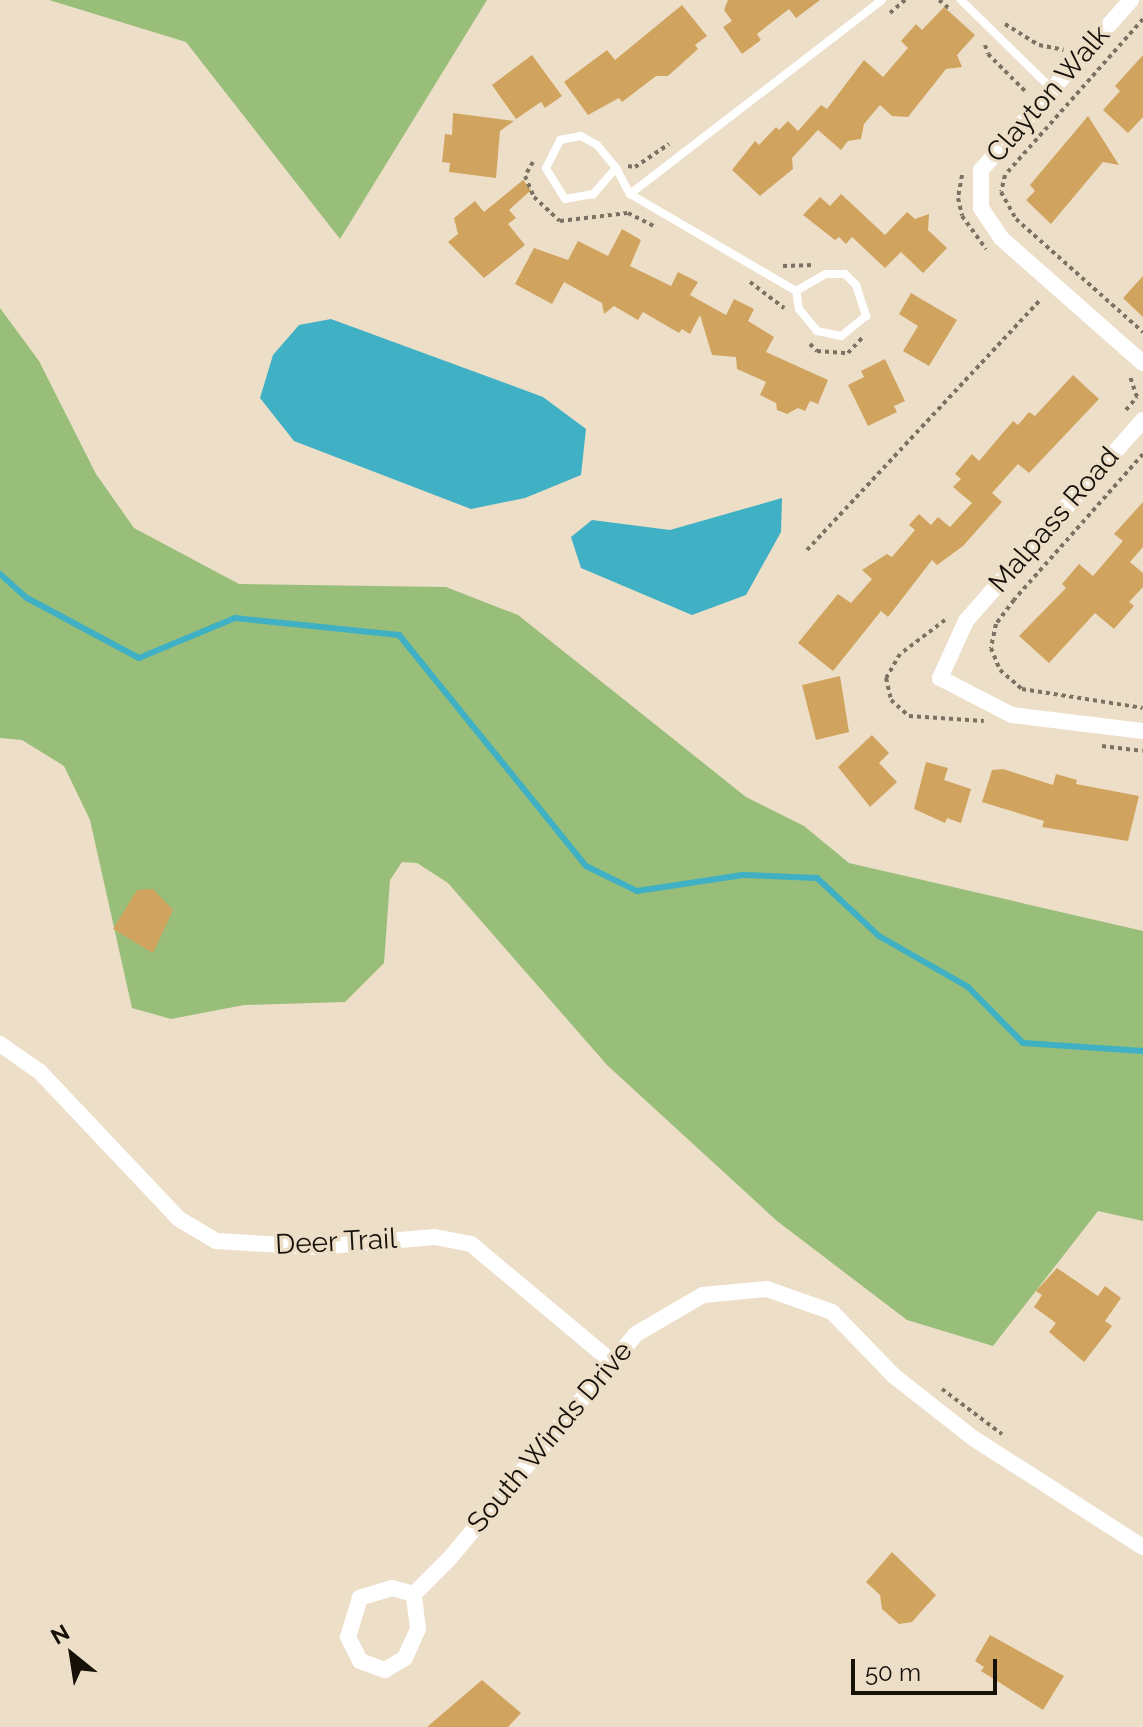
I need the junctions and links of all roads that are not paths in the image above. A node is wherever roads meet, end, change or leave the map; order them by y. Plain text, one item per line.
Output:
1 (882, 0) edge
2 (961, 0) edge
3 (1131, 0) edge
4 (1052, 89) junction
5 (616, 168) junction
6 (630, 194) junction
7 (796, 291) junction
8 (1143, 363) edge
9 (1143, 420) edge
10 (1143, 731) edge
11 (0, 1044) edge
12 (611, 1361) junction
13 (1143, 1547) edge
14 (414, 1594) junction

1 - 6 lane
2 - 4 lane
3 - 4 street, Clayton Walk
4 - 8 street, Clayton Walk
5 - 5 lane
5 - 6 lane
6 - 7 lane
7 - 7 lane
9 - 10 street, Malpass Road
11 - 12 street, Deer Trail
12 - 13 street, South Winds Drive
12 - 14 street, South Winds Drive
14 - 14 street

